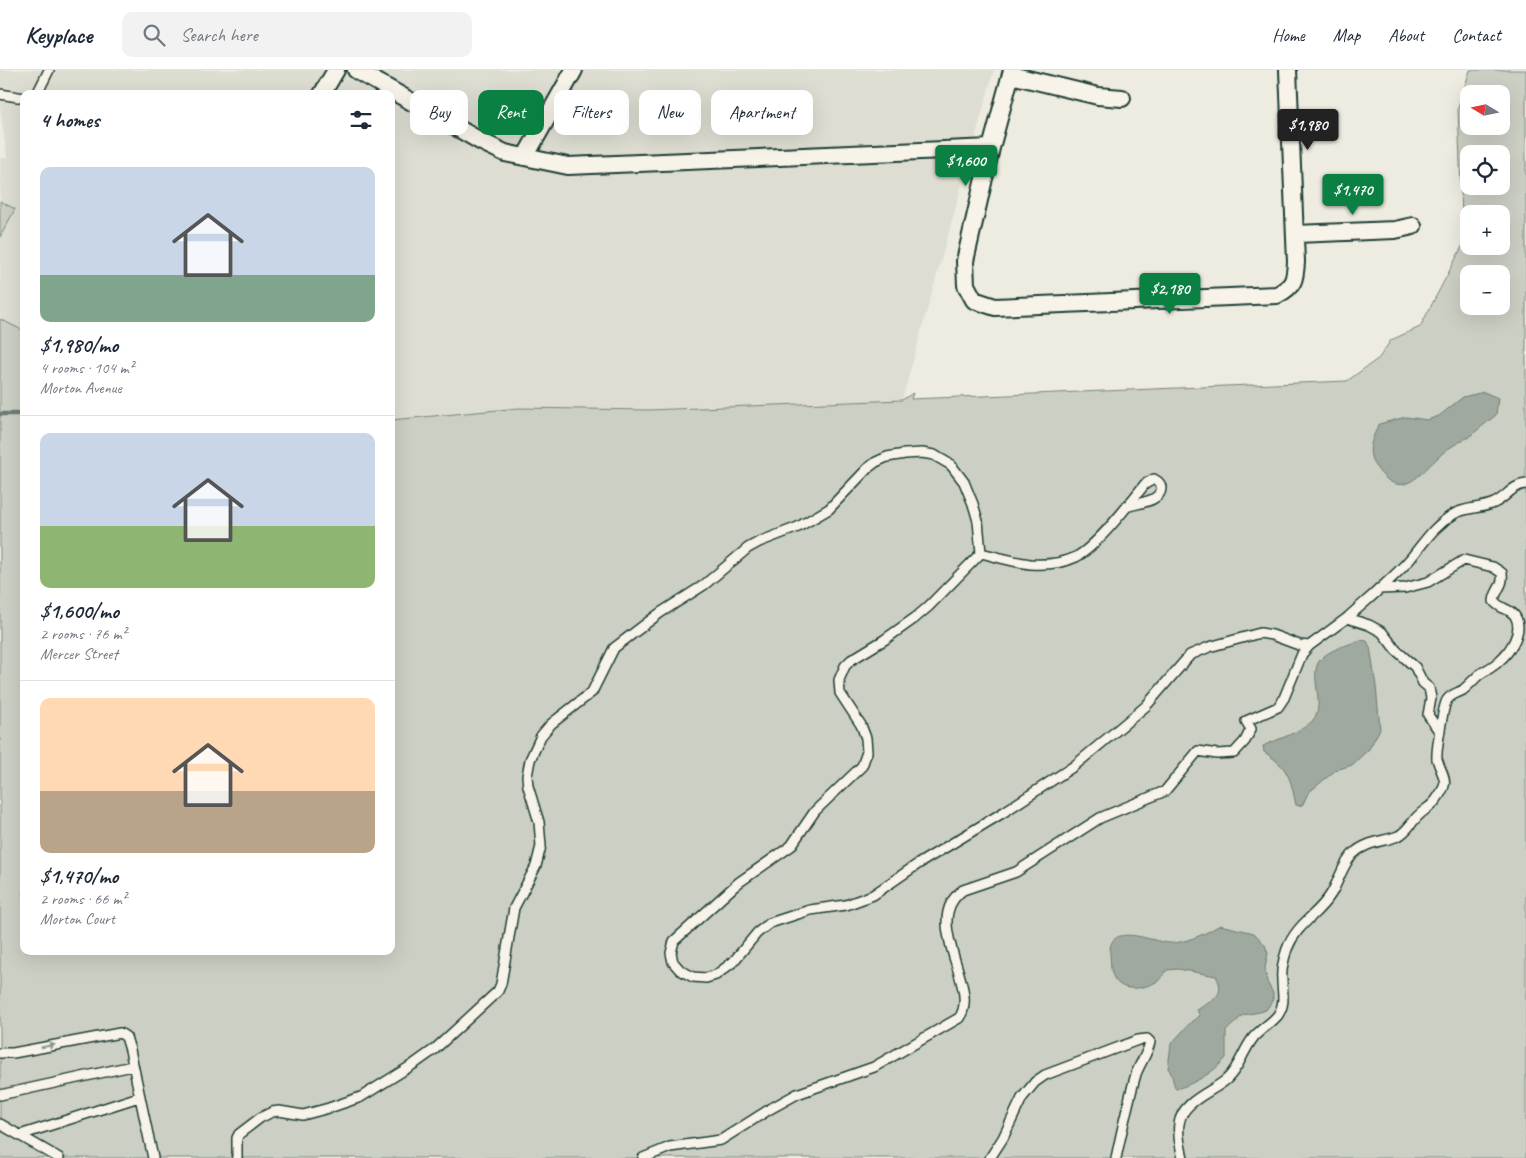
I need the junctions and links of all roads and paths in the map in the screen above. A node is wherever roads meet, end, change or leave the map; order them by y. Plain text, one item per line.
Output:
1 (49, 70) edge
2 (336, 70) edge
3 (356, 70) edge
4 (574, 70) edge
5 (1288, 70) edge
6 (1012, 72) edge
7 (39, 90) edge
8 (324, 90) edge
9 (391, 90) edge
10 (395, 92) edge
11 (0, 94) edge
12 (20, 97) edge
13 (1122, 98) dead end
14 (992, 148) junction
15 (525, 157) junction
16 (1413, 226) dead end
17 (1296, 234) junction
18 (1526, 484) edge
19 (1126, 507) dead end
20 (980, 540) junction
21 (981, 553) junction
22 (1001, 558) junction
23 (1378, 589) junction
24 (1347, 618) junction
25 (1309, 646) junction
26 (1439, 731) junction
27 (1, 1054) edge
28 (132, 1066) junction
29 (0, 1095) edge
30 (139, 1097) junction
31 (0, 1124) edge
32 (20, 1135) junction
33 (59, 1158) edge
34 (153, 1158) edge
35 (237, 1158) edge
36 (644, 1158) edge
37 (990, 1158) edge
38 (1116, 1158) edge
39 (1184, 1158) edge

1 - 7 lane
2 - 8 street
3 - 9 street
4 - 15 street
5 - 17 street
6 - 13 street
6 - 14 street
10 - 15 street
11 - 12 lane
14 - 15 street
14 - 17 street
16 - 17 street
18 - 23 lane
19 - 22 lane
20 - 21 lane
20 - 22 lane
20 - 35 lane
21 - 22 lane
21 - 25 lane
23 - 24 lane
23 - 26 lane
24 - 25 lane
24 - 26 lane
25 - 36 lane
26 - 39 lane
27 -> 28 lane
28 - 29 lane
28 - 30 lane
30 - 32 lane
30 - 34 lane
31 - 32 lane
32 - 33 lane
37 - 38 lane

